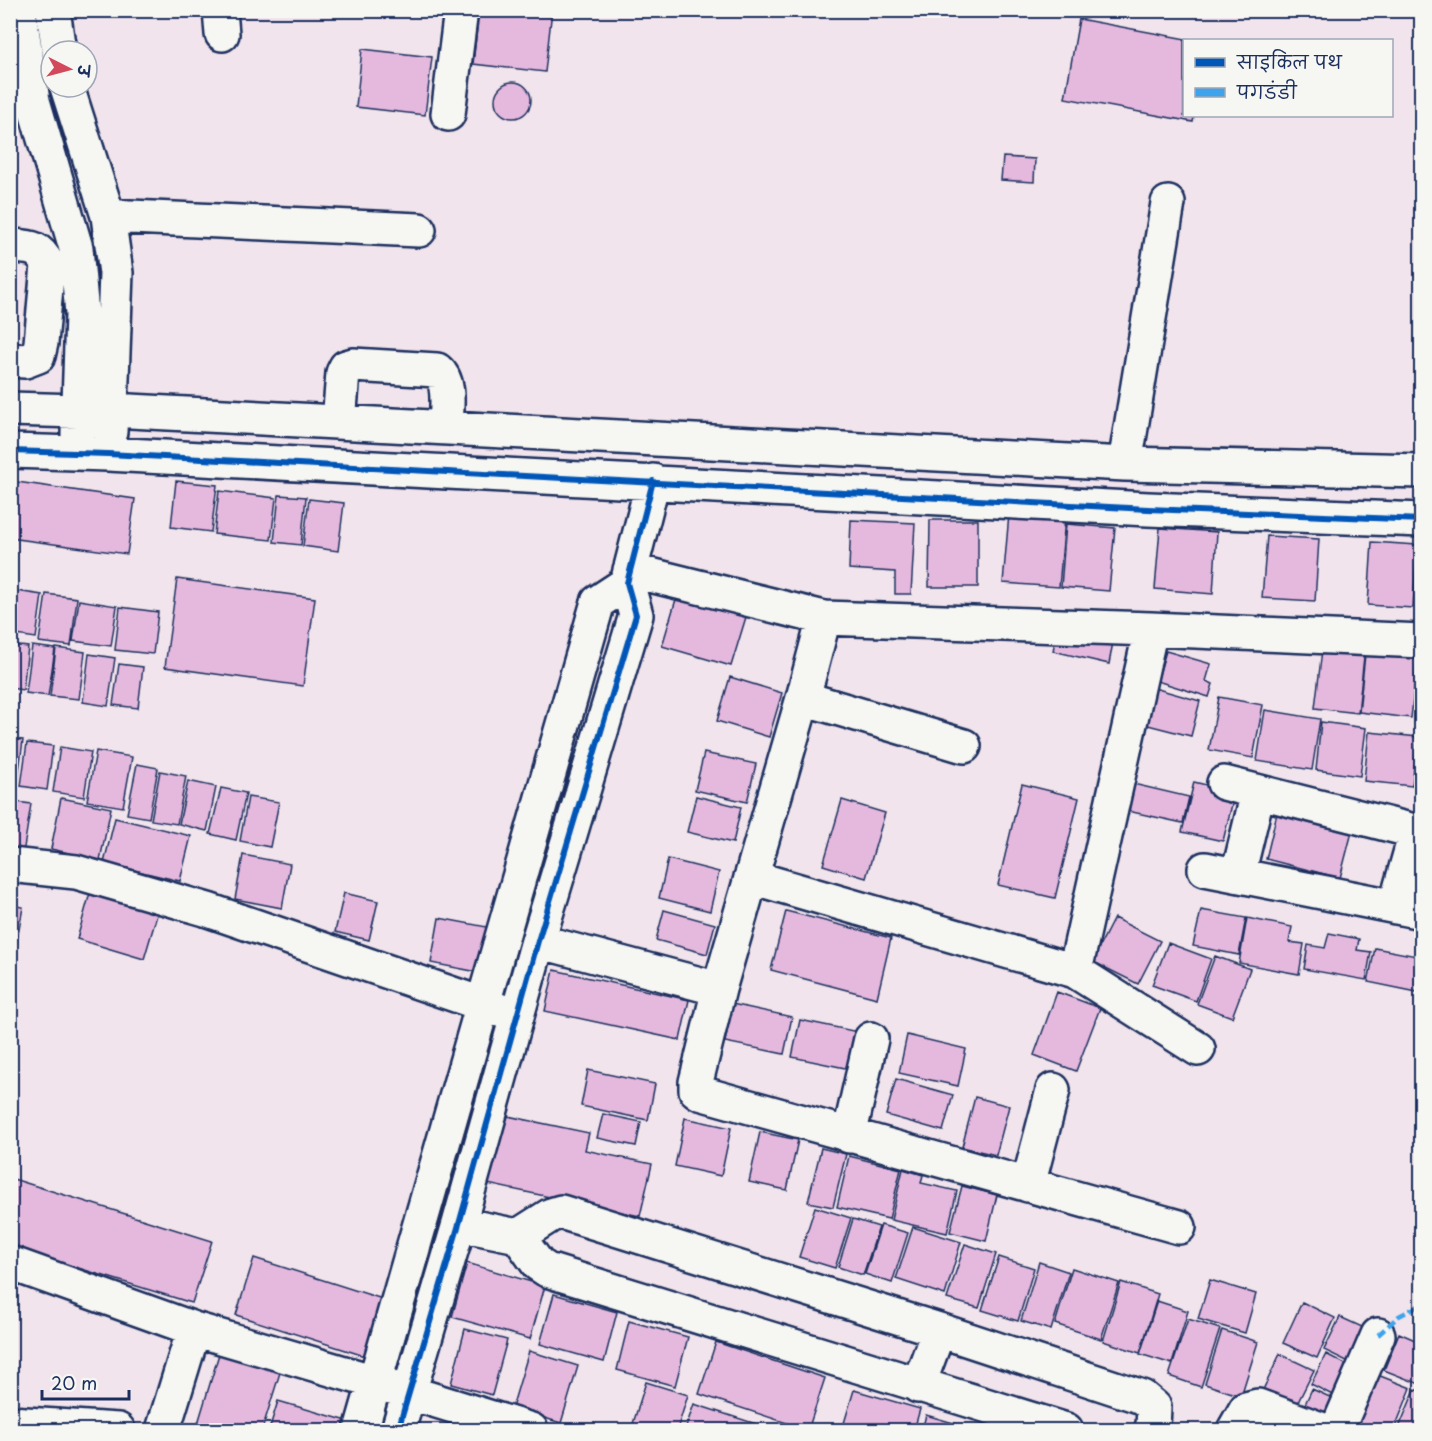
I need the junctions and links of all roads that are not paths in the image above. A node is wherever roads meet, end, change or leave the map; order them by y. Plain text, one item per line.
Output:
1 (19, 10) edge
2 (52, 10) edge
3 (461, 10) edge
4 (58, 39) edge
5 (40, 99) edge
6 (71, 99) edge
7 (33, 101) junction
8 (448, 114) dead end
9 (1168, 203) dead end
10 (108, 216) junction
11 (419, 230) dead end
12 (10, 246) edge
13 (10, 360) edge
14 (10, 409) edge
15 (111, 410) junction
16 (78, 411) junction
17 (339, 422) junction
18 (446, 428) junction
19 (10, 451) edge
20 (93, 454) junction
21 (1125, 464) junction
22 (1422, 471) edge
23 (653, 481) junction
24 (1422, 520) edge
25 (628, 577) junction
26 (824, 618) junction
27 (1151, 628) junction
28 (1422, 641) edge
29 (803, 698) junction
30 (964, 746) dead end
31 (1224, 783) dead end
32 (1258, 792) junction
33 (1419, 833) edge
34 (10, 866) edge
35 (1205, 869) dead end
36 (1238, 875) junction
37 (751, 876) junction
38 (1408, 910) edge
39 (538, 941) junction
40 (1075, 971) junction
41 (719, 989) junction
42 (484, 1005) junction
43 (518, 1016) junction
44 (871, 1039) dead end
45 (1198, 1049) dead end
46 (1053, 1090) dead end
47 (849, 1136) junction
48 (1028, 1185) junction
49 (459, 1224) junction
50 (1179, 1227) dead end
51 (518, 1236) junction
52 (10, 1263) edge
53 (194, 1329) junction
54 (939, 1330) junction
55 (1378, 1335) dead end
56 (375, 1382) junction
57 (918, 1386) junction
58 (408, 1393) junction
59 (10, 1423) edge
60 (118, 1431) edge
61 (163, 1431) edge
62 (361, 1431) edge
63 (398, 1431) edge
64 (531, 1431) edge
65 (1066, 1431) edge
66 (1151, 1431) edge
67 (1234, 1431) edge
68 (1323, 1431) edge
69 (1337, 1431) edge

1 - 7 street
2 - 4 street
3 - 8 street
5 - 7 street
6 - 10 street
7 - 16 street
9 - 21 street
10 - 11 street
10 - 15 street
12 - 13 street
14 - 16 street
15 - 16 street
15 - 17 street
15 - 20 street
16 - 20 street
17 - 18 street
17 - 18 street
18 - 21 street
19 - 20 street
20 - 23 street
21 - 22 street
23 - 24 street
23 - 25 street
25 - 26 street
25 - 39 street
25 - 42 street
26 - 27 street
26 - 29 street
27 - 28 street
27 - 40 street
29 - 30 street
29 - 37 street
31 - 32 street
32 - 33 street
32 - 36 street
33 - 38 street
34 - 42 street
35 - 36 street
36 - 38 street
37 - 40 street
37 - 41 street
39 - 41 street
39 - 43 street
40 - 45 street
41 - 47 street
42 - 43 street
42 - 56 street
43 - 49 street
44 - 47 street
46 - 48 street
47 - 48 street
48 - 50 street
49 - 51 street
49 - 58 street
51 - 54 street
51 - 57 street
52 - 53 street
53 - 56 street
53 - 61 street
54 - 57 street
54 - 66 street
55 - 69 street
56 - 58 street
56 - 62 street
57 - 65 street
58 - 63 street
58 - 64 street
59 - 60 street
67 - 68 street

